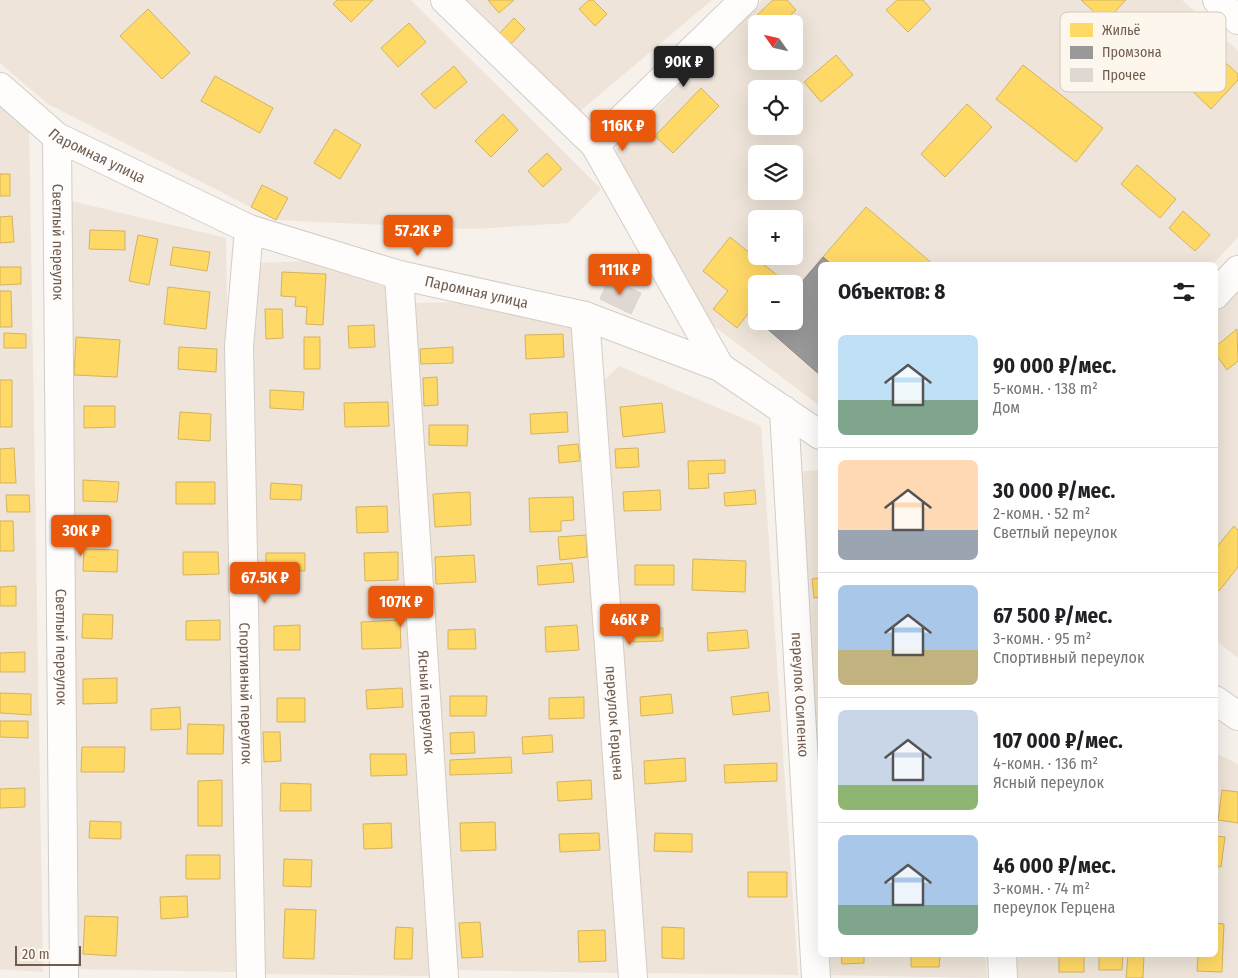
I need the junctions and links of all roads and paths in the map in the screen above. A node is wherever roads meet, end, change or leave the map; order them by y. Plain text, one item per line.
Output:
1 (445, 0) edge
2 (744, 0) edge
3 (1216, 0) edge
4 (1238, 20) edge
5 (0, 87) edge
6 (57, 137) junction
7 (595, 145) junction
8 (250, 229) junction
9 (1238, 270) edge
10 (399, 275) junction
11 (1218, 292) edge
12 (585, 316) junction
13 (720, 367) junction
14 (784, 410) junction
15 (818, 433) edge
16 (1218, 702) edge
17 (1238, 716) edge
18 (1002, 957) edge
19 (64, 978) edge
20 (251, 978) edge
21 (444, 978) edge
22 (632, 978) edge
23 (816, 978) edge
24 (1003, 978) edge

1 - 7 street
2 - 7 street
3 - 4 street
5 - 6 street, Паромная улица
6 - 8 street, Паромная улица
6 - 19 street, Светлый переулок
7 - 13 street
8 - 10 street, Паромная улица
8 - 20 street, Спортивный переулок
9 - 11 street
10 - 12 street, Паромная улица
10 - 21 street, Ясный переулок
12 - 13 street, Паромная улица
12 - 22 street, переулок Герцена
13 - 14 street, Паромная улица
14 - 15 street, Паромная улица
14 - 23 street, переулок Осипенко
16 - 17 street
18 - 24 street

